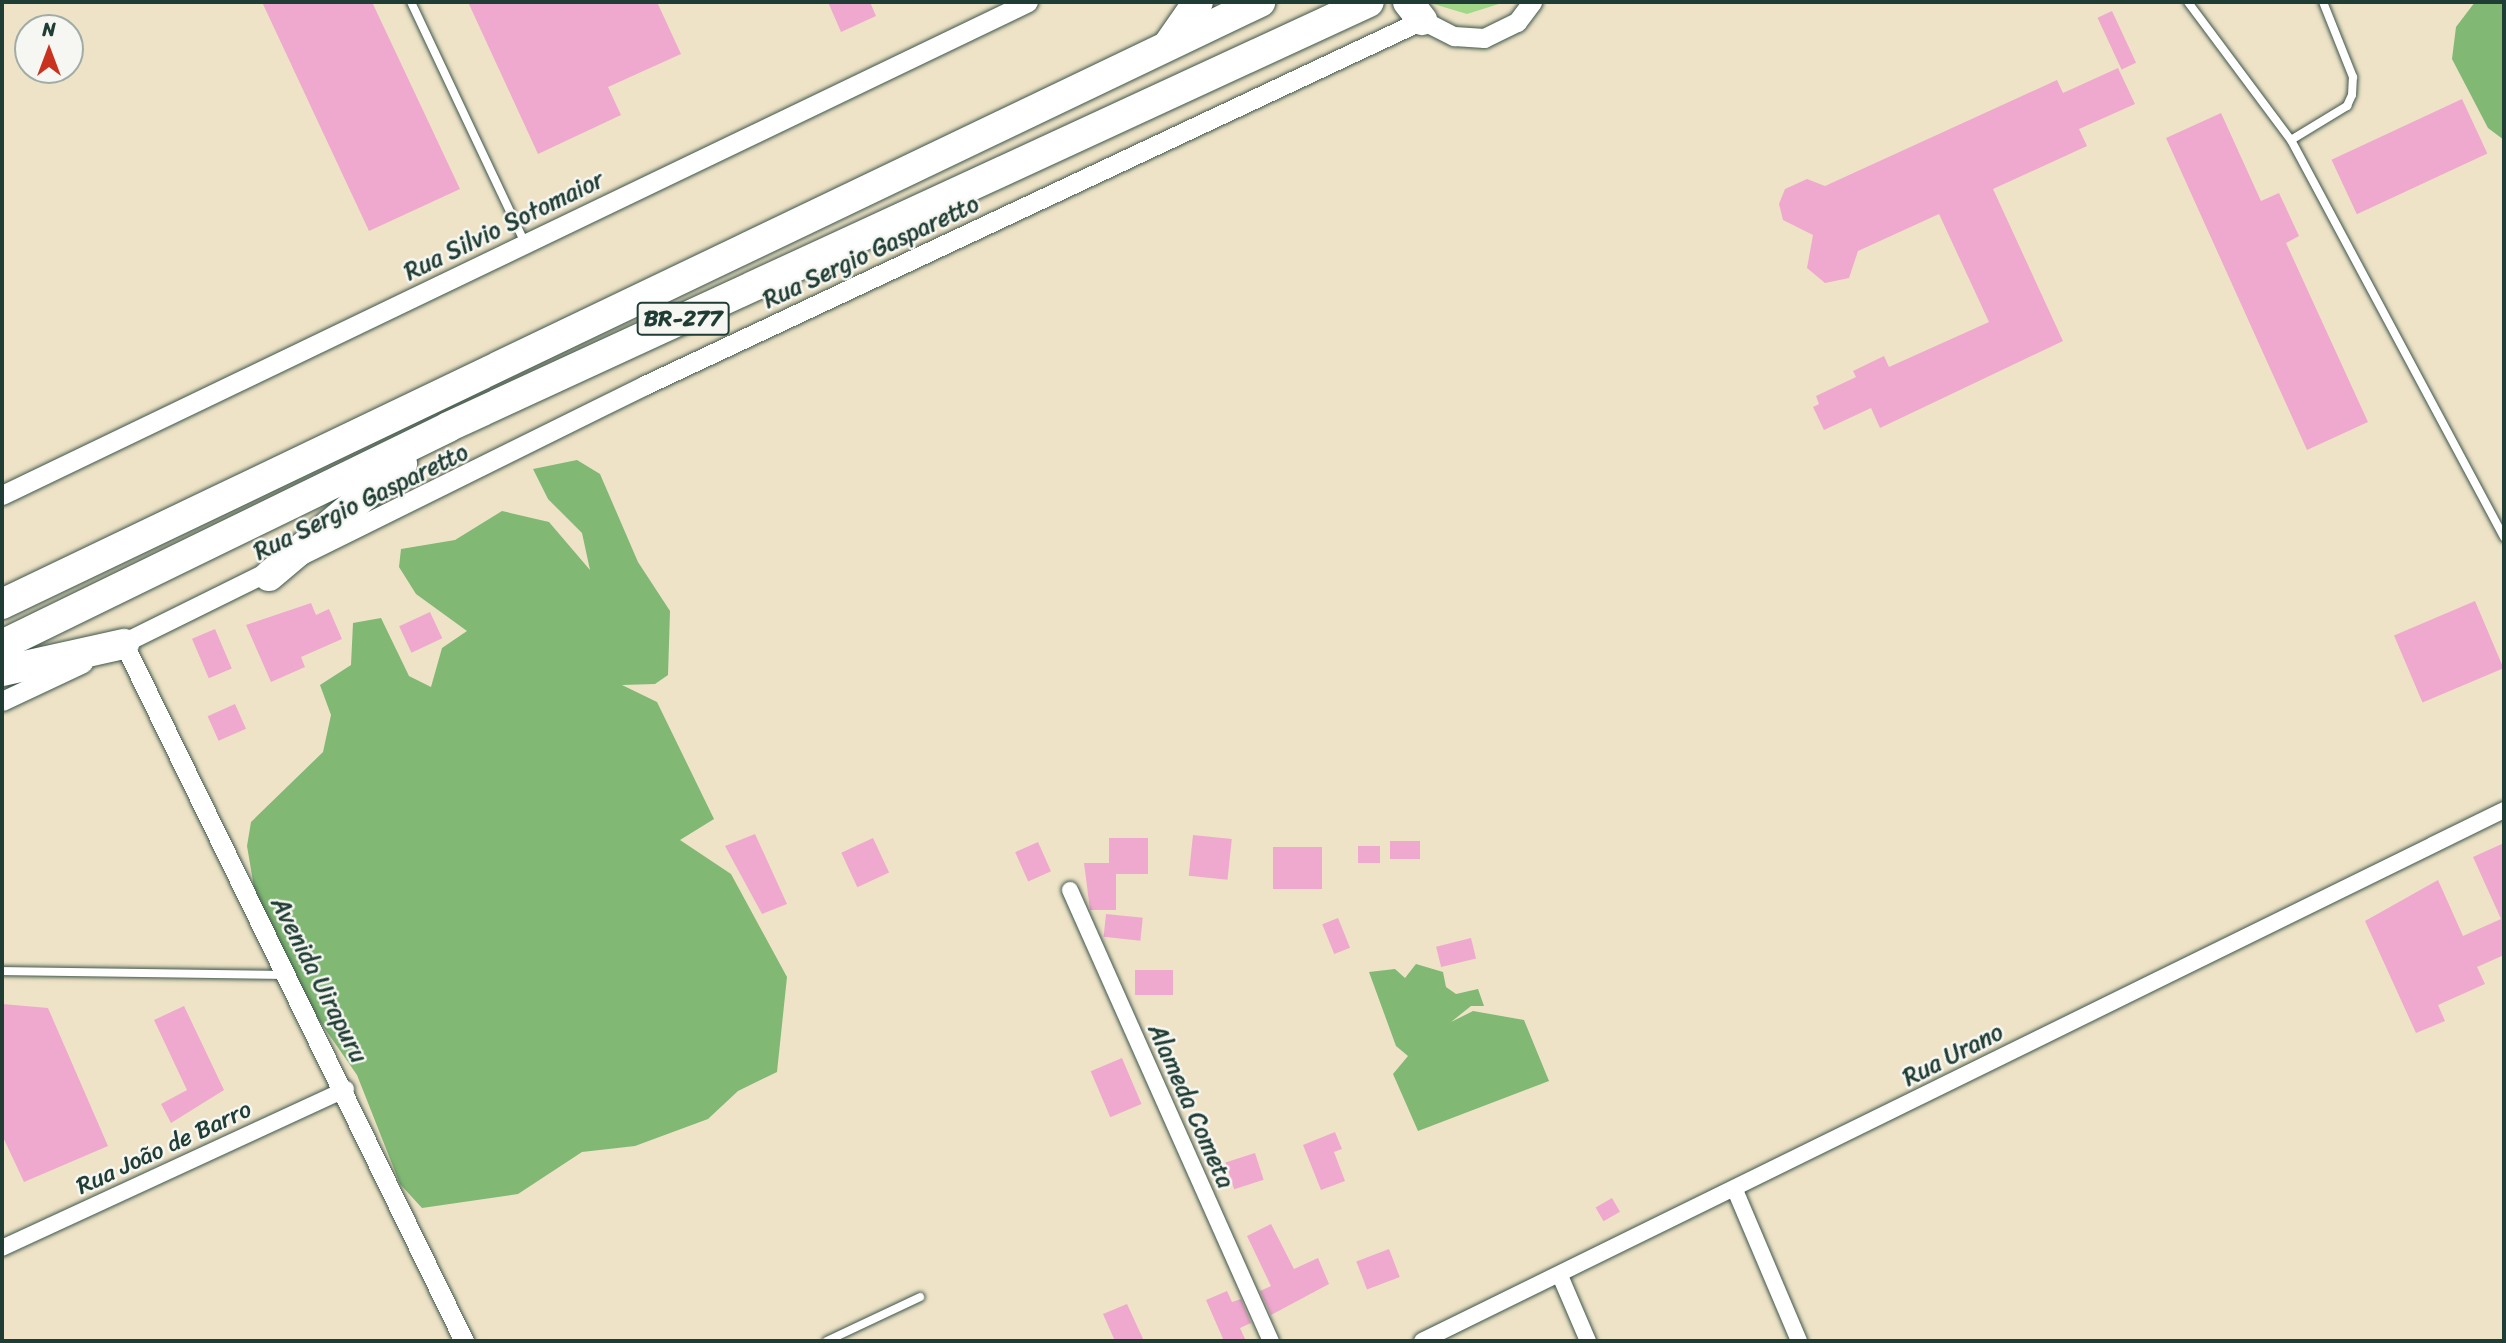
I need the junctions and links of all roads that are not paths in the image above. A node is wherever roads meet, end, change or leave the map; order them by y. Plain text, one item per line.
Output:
1 (411, 2) edge
2 (1028, 2) edge
3 (1198, 2) edge
4 (1260, 2) edge
5 (1369, 2) edge
6 (1532, 2) edge
7 (2188, 2) edge
8 (2323, 2) edge
9 (1415, 11) edge
10 (1167, 46) junction
11 (2291, 140) junction
12 (525, 243) junction
13 (448, 427) junction
14 (2, 495) edge
15 (2504, 537) edge
16 (269, 576) junction
17 (2, 603) edge
18 (124, 644) junction
19 (2, 645) edge
20 (2, 671) edge
21 (2, 701) edge
22 (2504, 810) edge
23 (1070, 890) dead end
24 (2, 971) edge
25 (289, 975) junction
26 (346, 1089) junction
27 (1735, 1190) junction
28 (2, 1248) edge
29 (1561, 1278) junction
30 (920, 1297) dead end
31 (464, 1341) edge
32 (827, 1341) edge
33 (1271, 1341) edge
34 (1422, 1341) edge
35 (1588, 1341) edge
36 (1799, 1341) edge

1 - 12 lane
2 - 12 street, Rua Silvio Sotomaior
3 - 10 highway
4 - 10 highway, BR-277
5 - 13 highway, BR-277
6 - 9 street, Rua Sergio Gasparetto
7 - 11 lane
8 - 11 lane
9 - 16 street, Rua Sergio Gasparetto
10 - 17 highway, BR-277
11 - 15 lane
12 - 14 street, Rua Silvio Sotomaior
13 - 16 highway
13 - 19 highway, BR-277
16 - 18 street, Rua Sergio Gasparetto
18 - 20 highway
18 - 21 street, Rua Sergio Gasparetto
18 - 25 street, Avenida Uirapuru
22 - 27 street, Rua Urano
23 - 33 street, Alameda Cometa
24 - 25 lane
25 - 26 street, Avenida Uirapuru
26 - 28 street, Rua João de Barro
26 - 31 street, Avenida Uirapuru
27 - 29 street, Rua Urano
27 - 36 street
29 - 34 street, Rua Urano
29 - 35 street
30 - 32 lane

